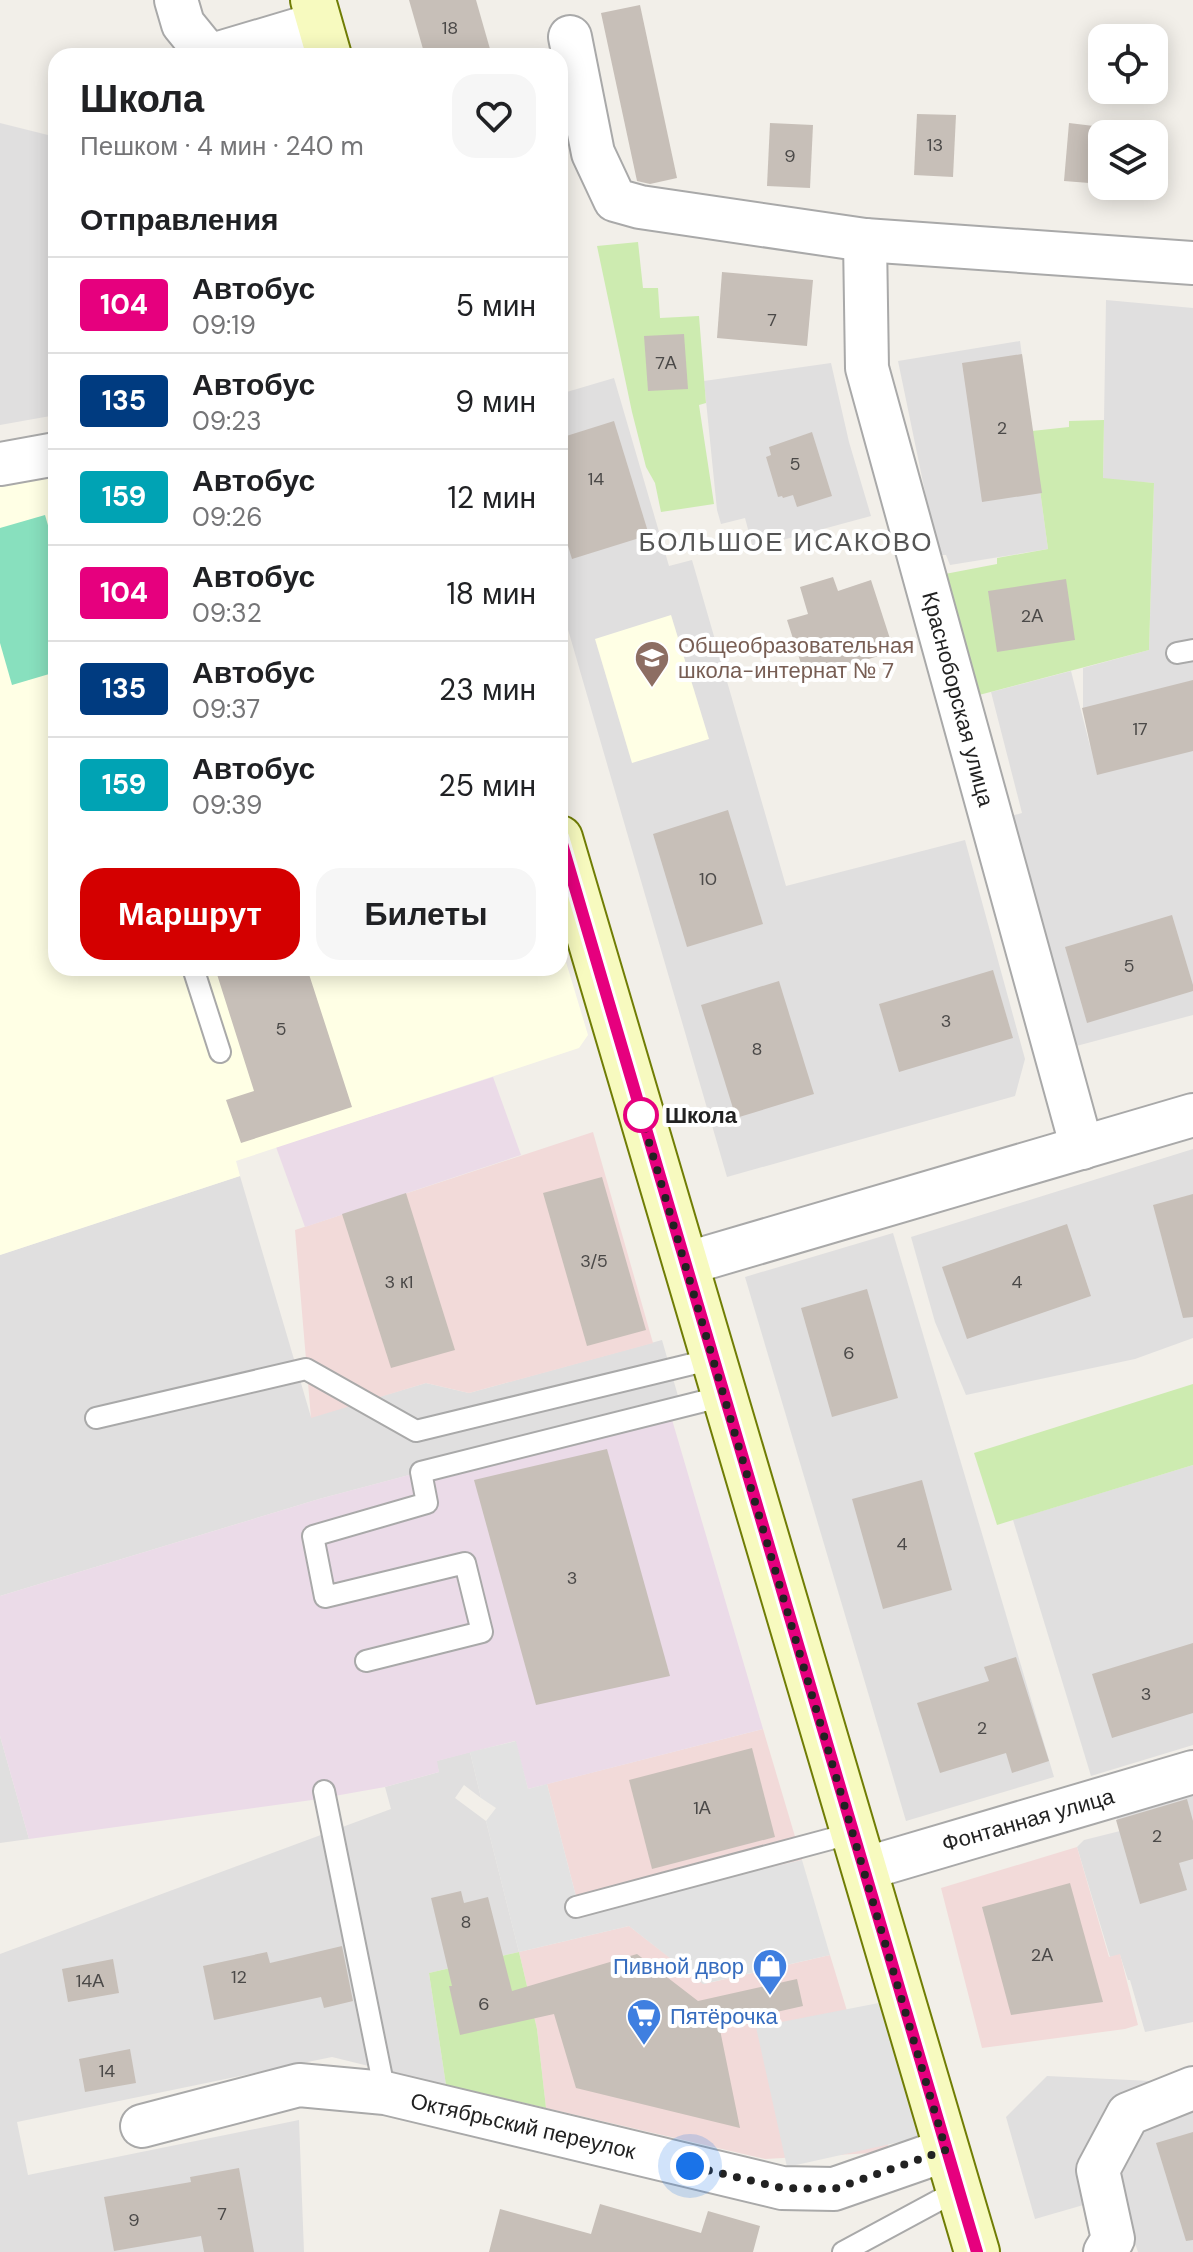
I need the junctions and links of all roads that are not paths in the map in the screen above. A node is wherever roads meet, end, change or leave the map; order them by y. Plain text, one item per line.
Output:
1 (176, 0) edge
2 (321, 26) edge
3 (570, 37) dead end
4 (202, 48) edge
5 (239, 48) edge
6 (865, 240) junction
7 (1193, 263) edge
8 (48, 455) edge
9 (0, 464) edge
10 (568, 865) edge
11 (196, 976) edge
12 (220, 1052) dead end
13 (1193, 1115) edge
14 (1082, 1148) junction
15 (685, 1264) junction
16 (719, 1377) junction
17 (96, 1418) dead end
18 (366, 1661) dead end
19 (1193, 1772) edge
20 (324, 1791) dead end
21 (858, 1851) junction
22 (576, 1907) dead end
23 (1193, 2088) edge
24 (385, 2093) junction
25 (142, 2126) dead end
26 (952, 2170) junction
27 (843, 2252) edge
28 (977, 2252) edge
29 (1105, 2252) edge

1 - 4 street
2 - 5 street
3 - 6 street
6 - 7 street
6 - 14 street, Красноборская улица
8 - 9 street
10 - 15 street
11 - 12 lane
13 - 14 street
14 - 15 street
15 - 16 street
16 - 17 lane
16 - 18 lane
16 - 21 street
19 - 21 street, Фонтанная улица
20 - 24 lane
21 - 22 lane
21 - 26 street
23 - 29 street
24 - 25 street, Октябрьский переулок
24 - 26 street, Октябрьский переулок
26 - 27 lane
26 - 28 street

